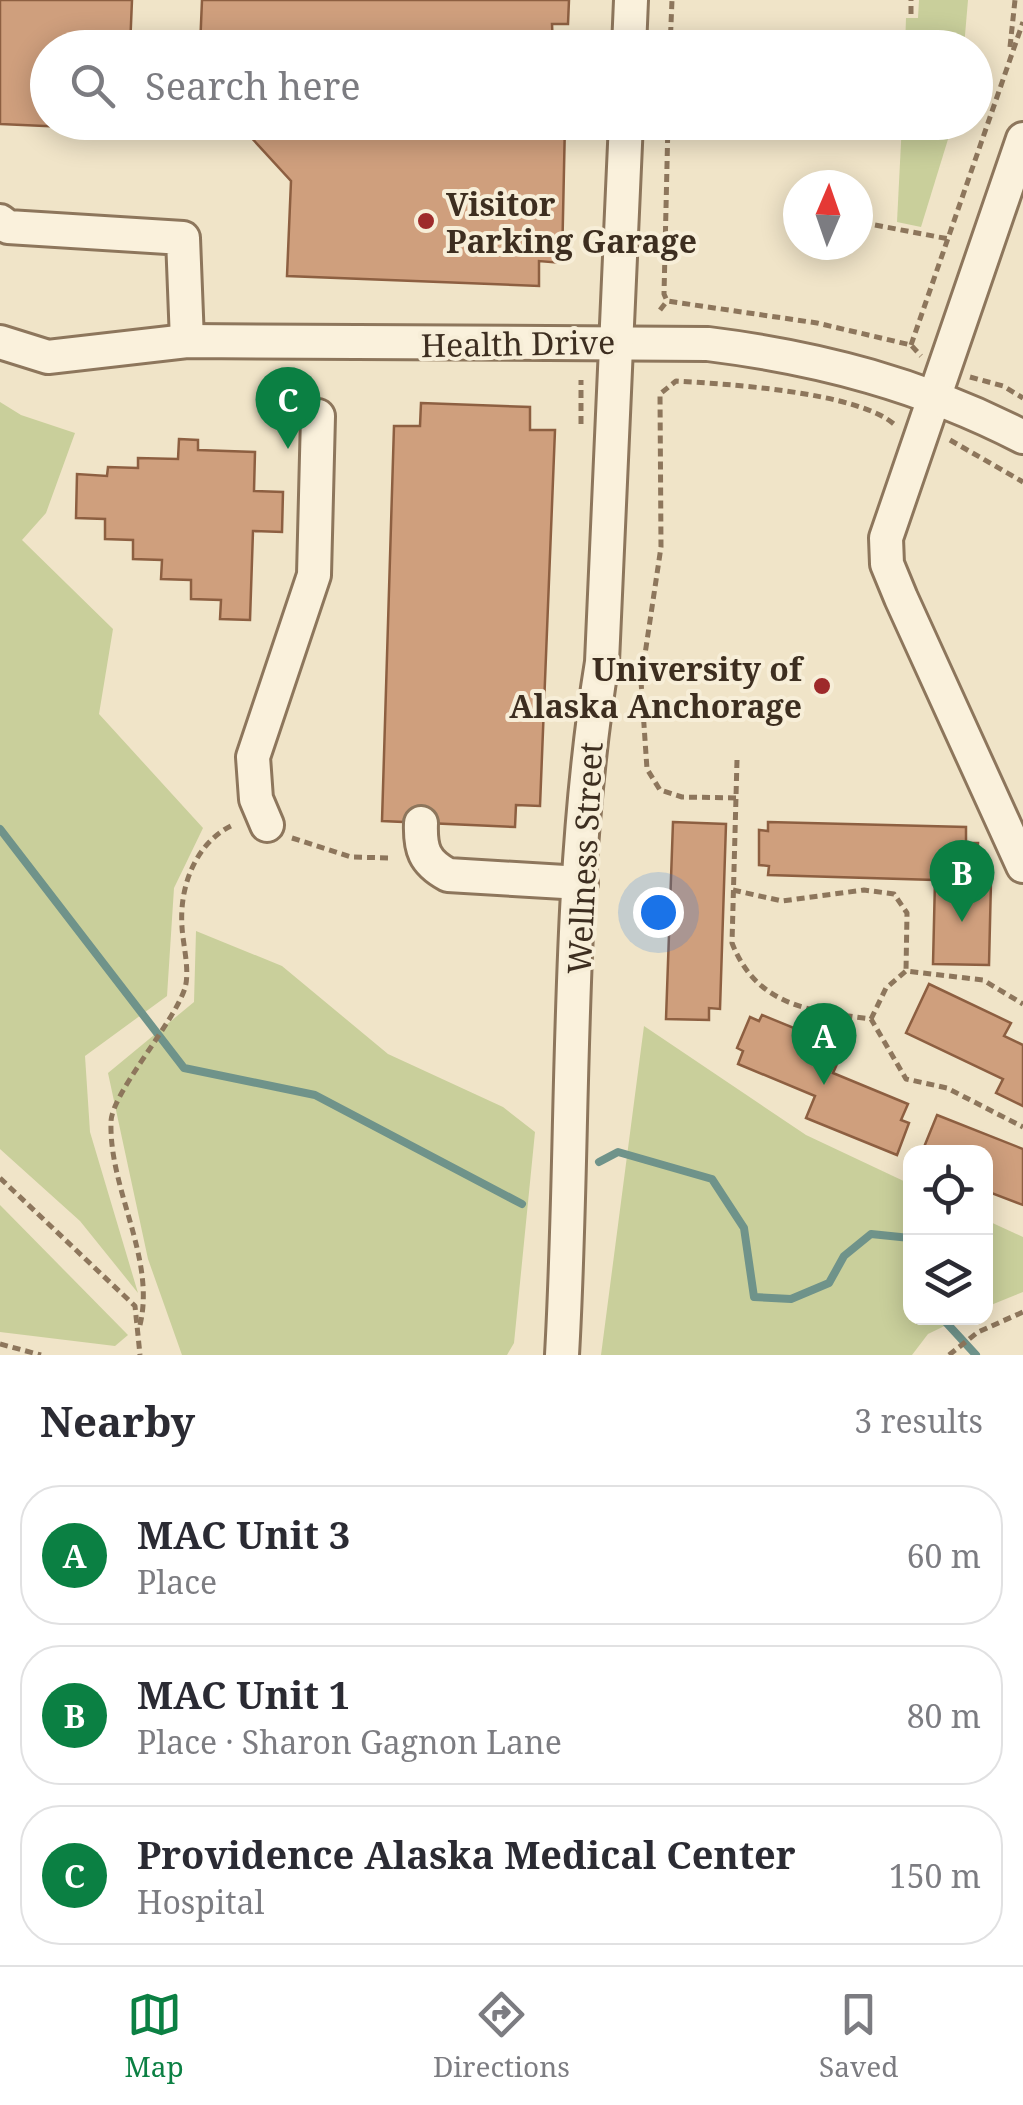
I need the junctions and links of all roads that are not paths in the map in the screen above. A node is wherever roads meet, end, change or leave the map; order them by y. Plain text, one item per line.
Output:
1 (631, 0) edge
2 (630, 30) edge
3 (625, 140) edge
4 (1022, 147) edge
5 (0, 222) edge
6 (188, 341) junction
7 (0, 342) edge
8 (616, 342) junction
9 (932, 396) junction
10 (318, 416) dead end
11 (1023, 437) edge
12 (421, 823) dead end
13 (267, 824) dead end
14 (1023, 866) edge
15 (581, 883) junction
16 (562, 1355) edge

1 - 2 street
3 - 8 street, Wellness Street
4 - 9 street
5 - 6 street
6 - 7 street, Health Drive
6 - 8 street, Health Drive
8 - 9 street, Health Drive
8 - 15 street, Wellness Street
9 - 11 street, Health Drive
9 - 14 street
10 - 13 street
12 - 15 street
15 - 16 street, Wellness Street

